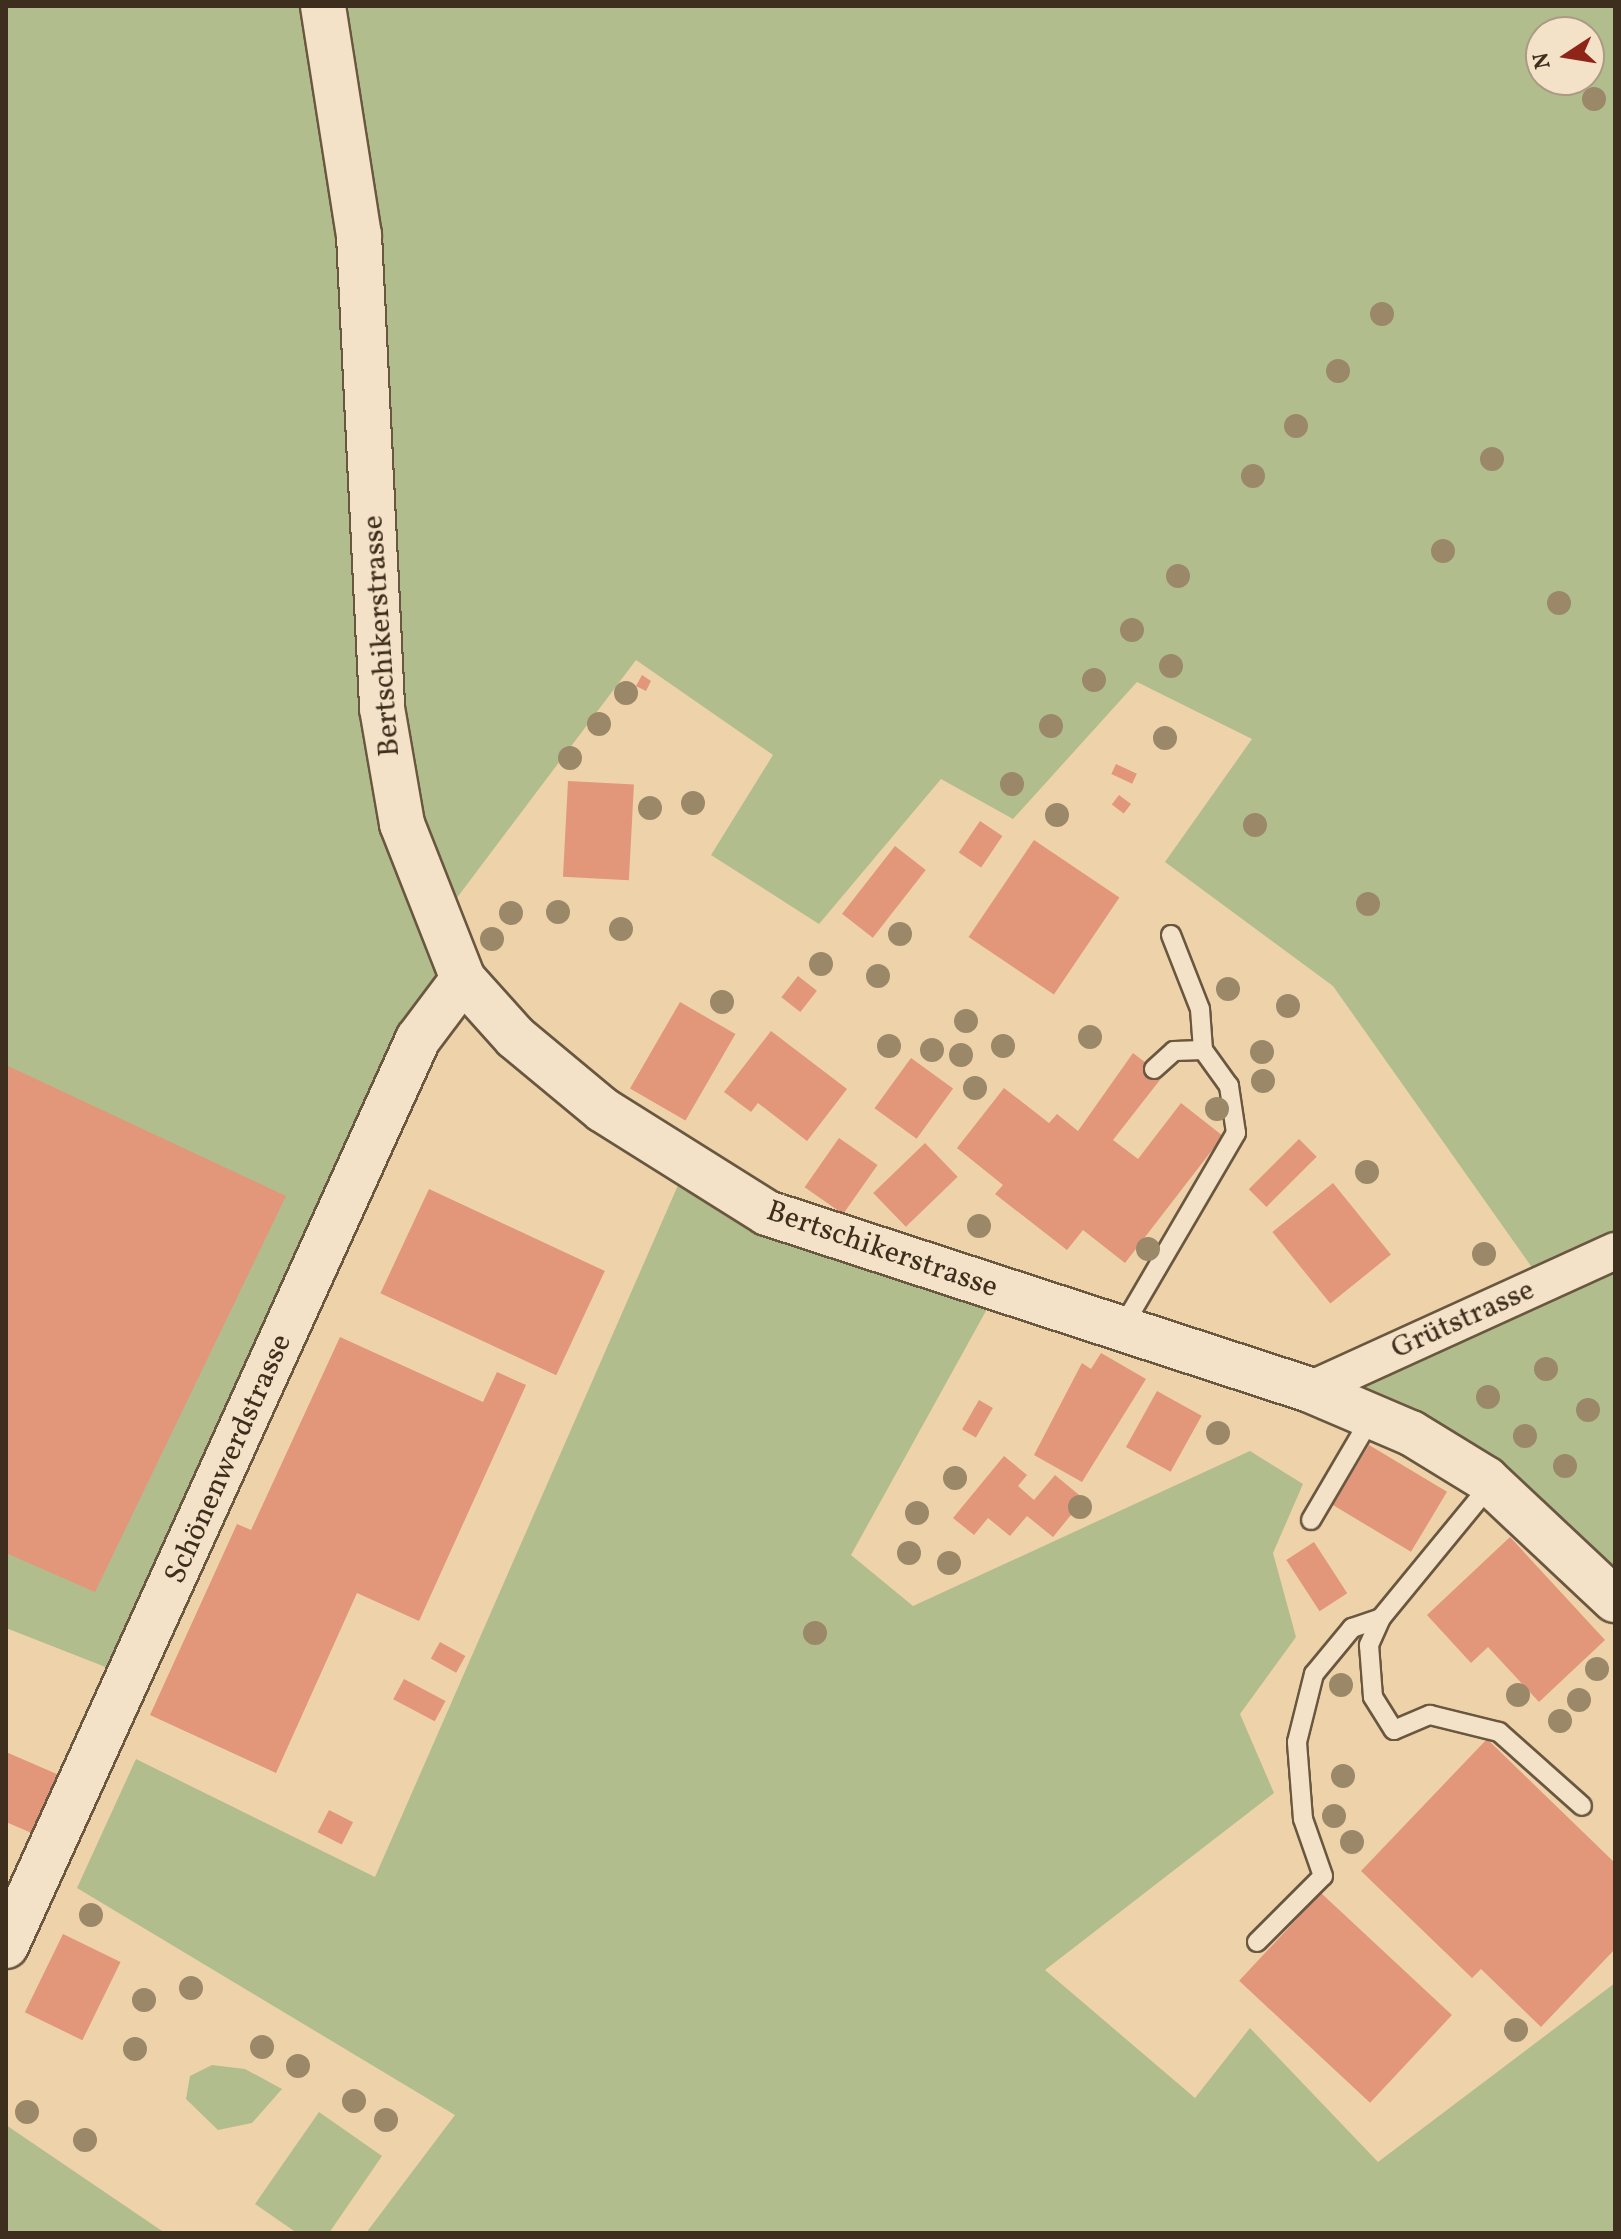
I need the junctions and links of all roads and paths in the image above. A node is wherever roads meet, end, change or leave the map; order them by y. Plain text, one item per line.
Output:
1 (323, 6) edge
2 (1171, 935) dead end
3 (463, 979) junction
4 (1203, 1050) junction
5 (1154, 1069) dead end
6 (1615, 1251) edge
7 (1121, 1330) junction
8 (1310, 1390) junction
9 (1372, 1416) junction
10 (1491, 1484) junction
11 (1311, 1520) dead end
12 (1615, 1600) edge
13 (1381, 1618) junction
14 (1582, 1806) dead end
15 (1257, 1942) dead end
16 (6, 1946) edge

1 - 3 street, Bertschikerstrasse
2 - 4 lane
3 - 7 street, Bertschikerstrasse
3 - 16 street, Schönenwerdstrasse
4 - 5 lane
4 - 7 lane
6 - 8 street, Grütstrasse
7 - 8 street, Bertschikerstrasse
8 - 9 street, Bertschikerstrasse
9 - 10 street, Bertschikerstrasse
9 - 11 lane
10 - 12 street, Bertschikerstrasse
10 - 13 lane
13 - 14 lane
13 - 15 lane

